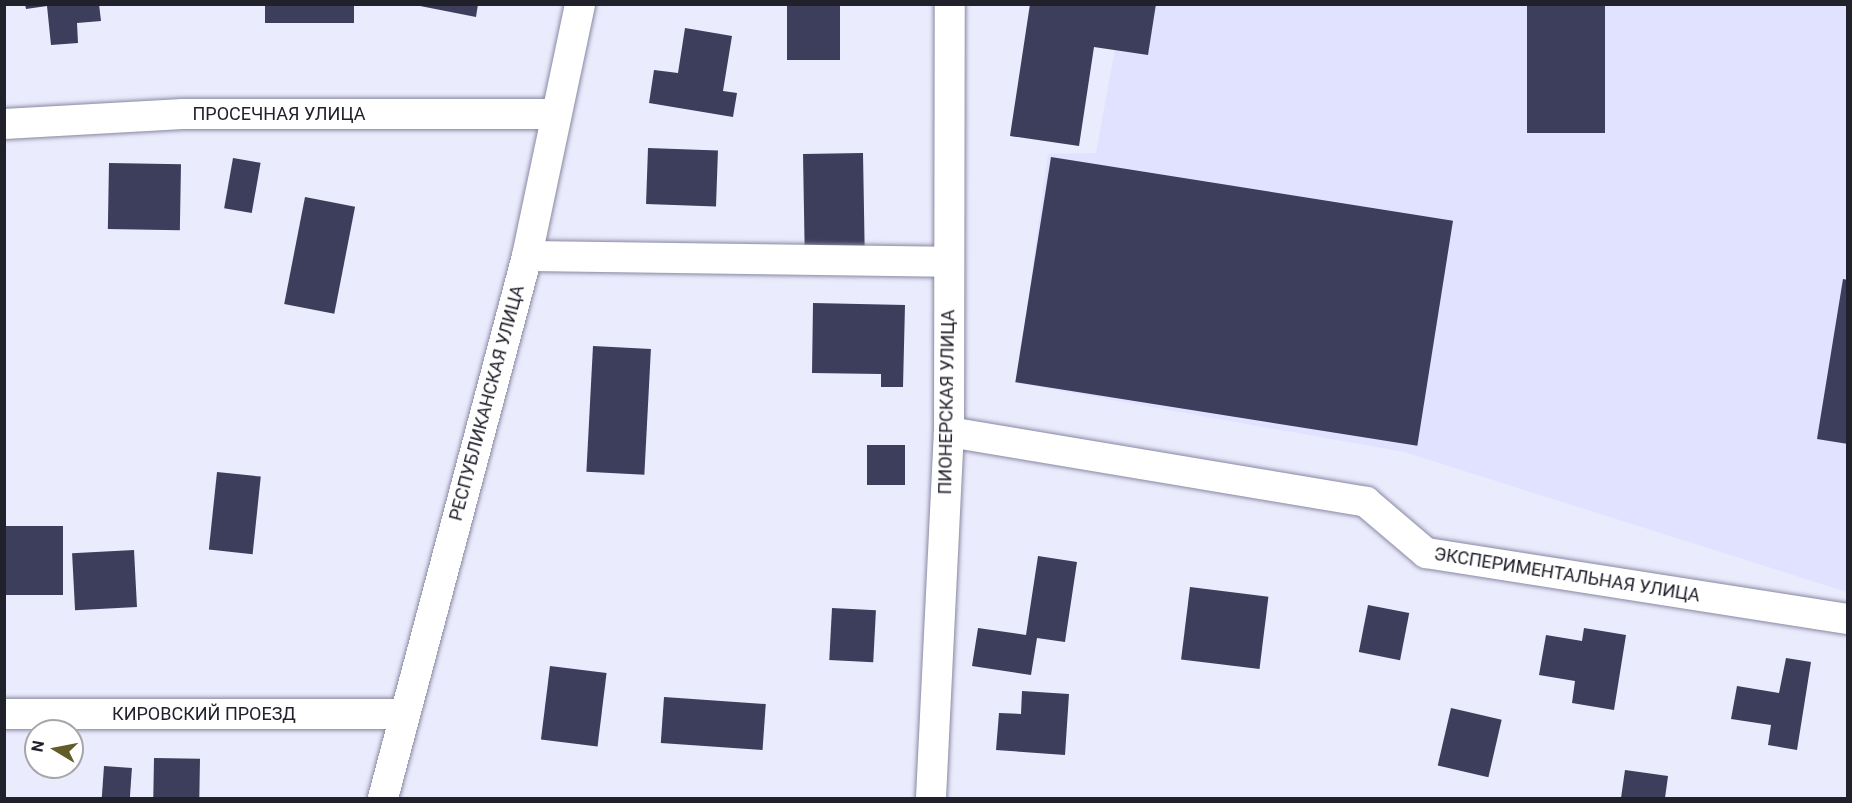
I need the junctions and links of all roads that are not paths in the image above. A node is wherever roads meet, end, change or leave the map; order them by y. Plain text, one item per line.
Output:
1 (580, 4) edge
2 (950, 4) edge
3 (554, 114) junction
4 (4, 124) edge
5 (527, 256) junction
6 (948, 262) junction
7 (949, 432) junction
8 (1848, 619) edge
9 (4, 714) edge
10 (403, 714) junction
11 (384, 798) edge
12 (931, 798) edge

1 - 3 street, РЕСПУБЛИКАНСКАЯ УЛИЦА
2 - 6 street, ПИОНЕРСКАЯ УЛИЦА
3 - 4 street, ПРОСЕЧНАЯ УЛИЦА
3 - 5 street, РЕСПУБЛИКАНСКАЯ УЛИЦА
5 - 6 street
5 - 10 street, РЕСПУБЛИКАНСКАЯ УЛИЦА
6 - 7 street, ПИОНЕРСКАЯ УЛИЦА
7 - 8 street, ЭКСПЕРИМЕНТАЛЬНАЯ УЛИЦА
7 - 12 street, ПИОНЕРСКАЯ УЛИЦА
9 - 10 street, КИРОВСКИЙ ПРОЕЗД
10 - 11 street, РЕСПУБЛИКАНСКАЯ УЛИЦА

